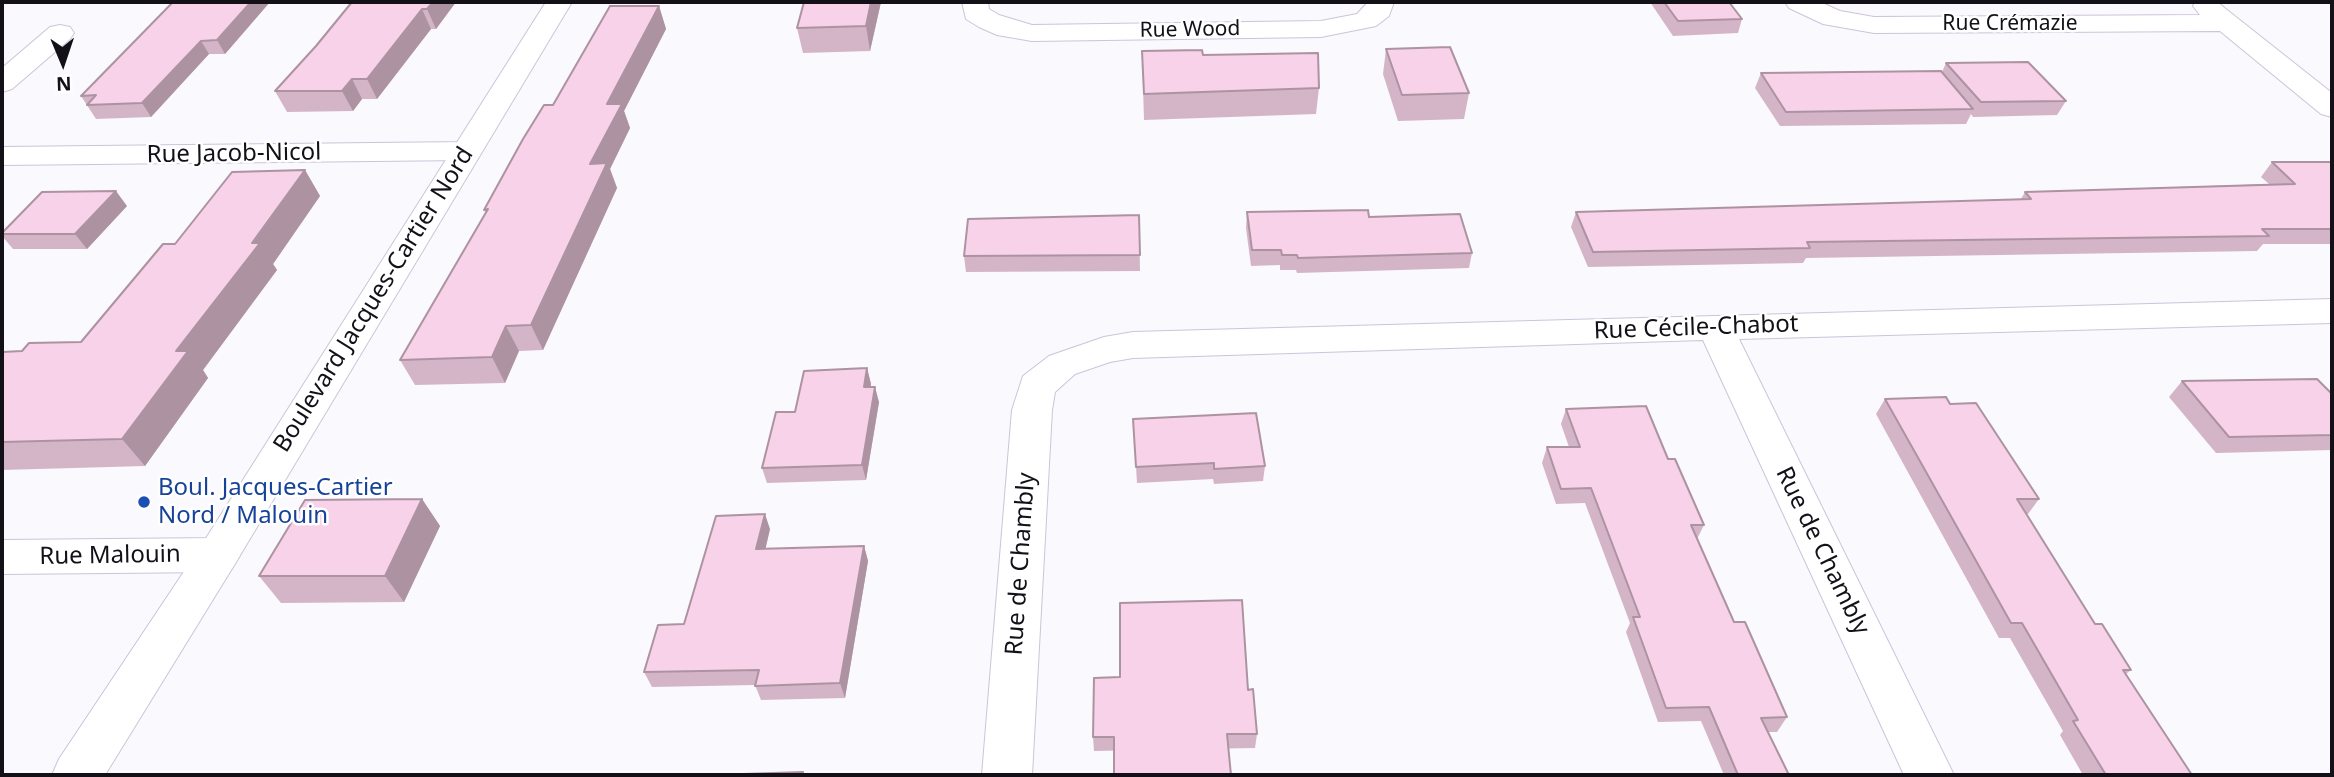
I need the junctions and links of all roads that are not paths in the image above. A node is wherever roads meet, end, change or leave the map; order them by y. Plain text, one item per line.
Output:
1 (559, 2) edge
2 (1381, 2) edge
3 (1798, 2) edge
4 (2201, 2) edge
5 (982, 12) edge
6 (2226, 23) junction
7 (60, 33) dead end
8 (2, 83) edge
9 (2332, 108) edge
10 (466, 150) junction
11 (2, 156) edge
12 (2332, 311) edge
13 (1715, 327) junction
14 (1062, 365) joint
15 (218, 555) junction
16 (2, 558) edge
17 (77, 775) edge
18 (1007, 775) edge
19 (1929, 775) edge

1 - 10 street, Boulevard Jacques-Cartier Nord
2 - 5 street, Rue Wood
3 - 6 street, Rue Crémazie
4 - 6 street
6 - 9 street
7 - 8 street
10 - 11 street, Rue Jacob-Nicol
10 - 15 street, Boulevard Jacques-Cartier Nord
12 - 13 street, Rue Cécile-Chabot
13 - 14 street, Rue Cécile-Chabot
13 - 19 street, Rue de Chambly
14 - 18 street, Rue de Chambly
15 - 16 street, Rue Malouin
15 - 17 street, Boulevard Jacques-Cartier Nord

